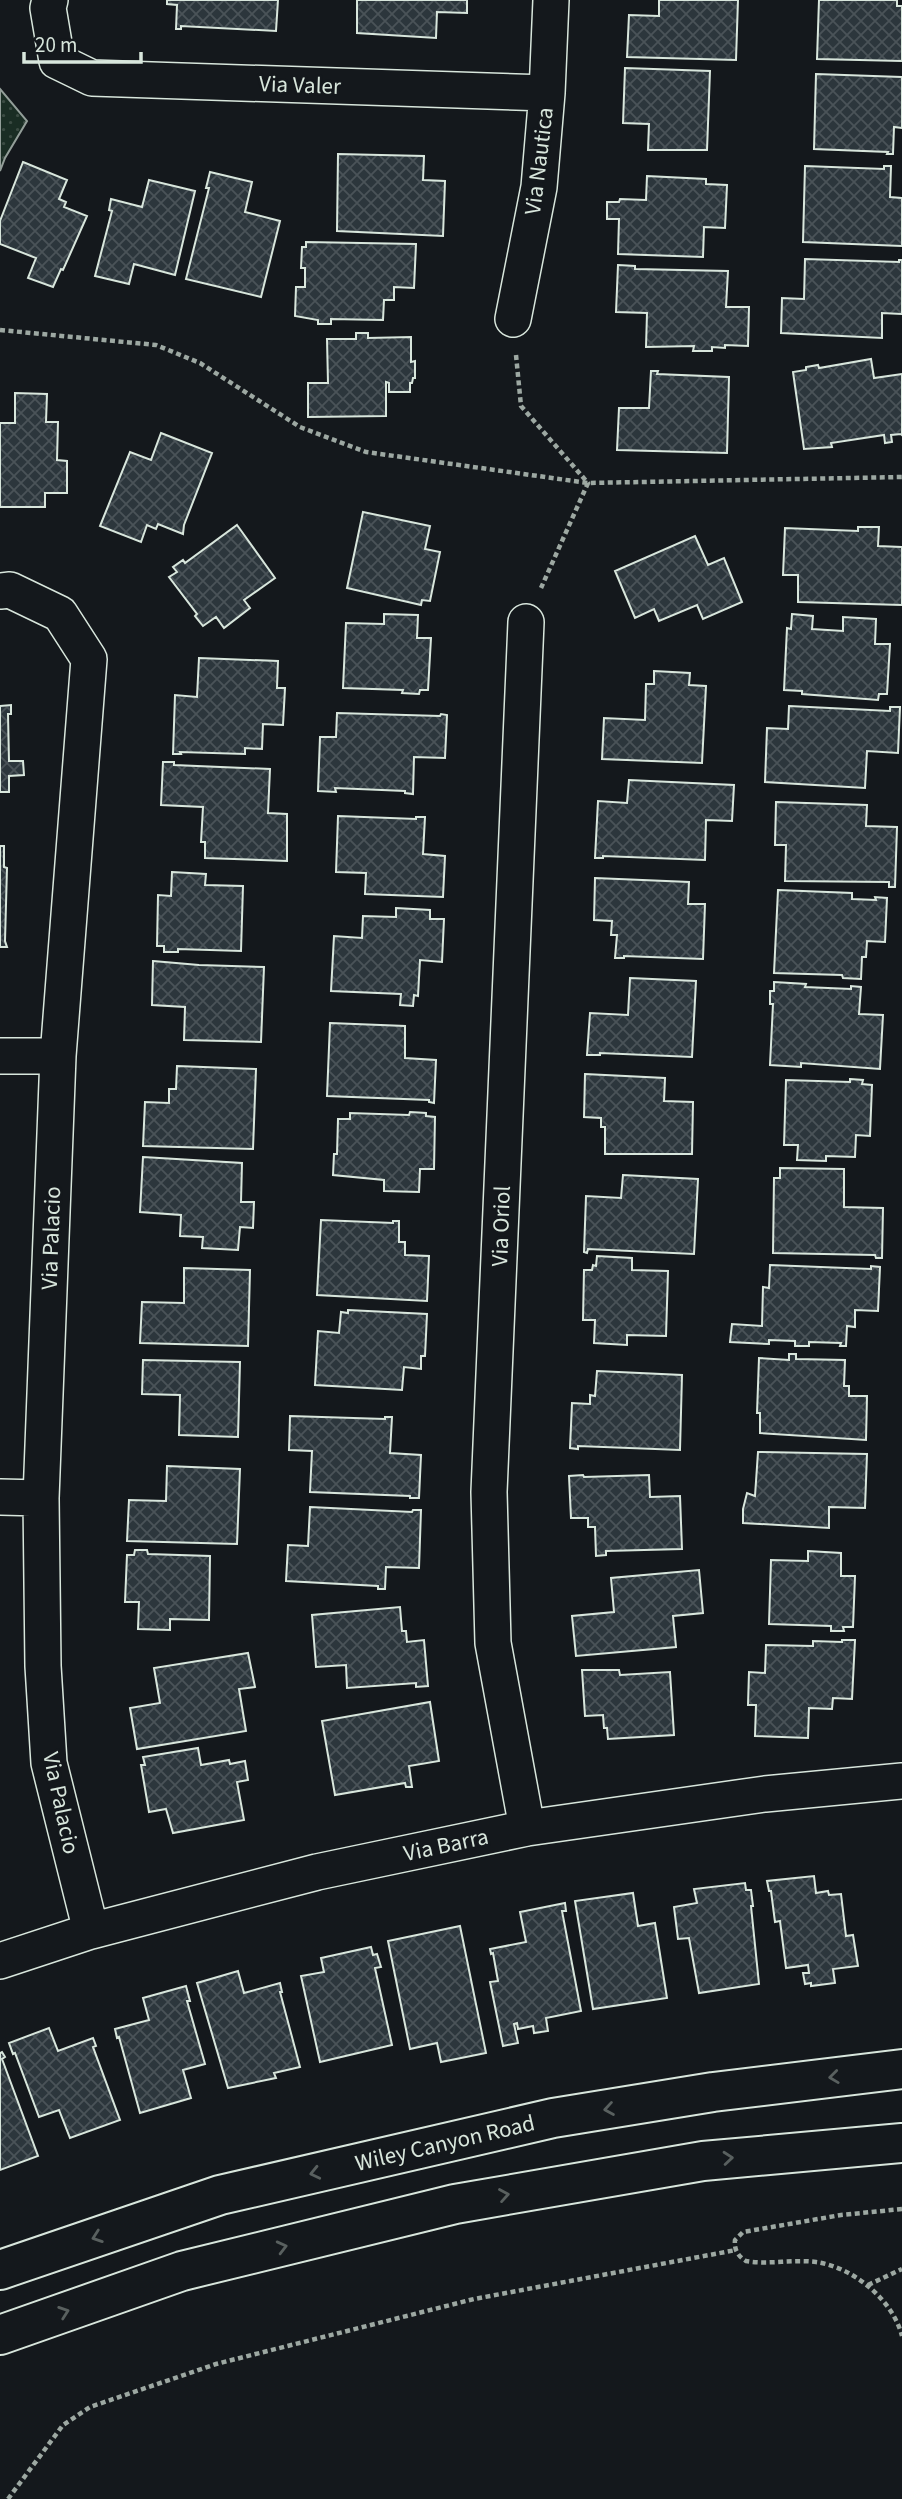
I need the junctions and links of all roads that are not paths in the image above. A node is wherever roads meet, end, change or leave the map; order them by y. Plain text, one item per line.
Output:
1 (50, 0) edge
2 (551, 0) edge
3 (547, 93) junction
4 (513, 319) road end
5 (0, 591) edge
6 (526, 622) road end
7 (0, 1056) edge
8 (58, 1056) junction
9 (0, 1497) edge
10 (41, 1498) junction
11 (902, 1781) edge
12 (527, 1828) junction
13 (91, 1931) junction
14 (0, 1961) edge
15 (902, 2069) edge
16 (902, 2143) edge
17 (0, 2270) edge
18 (0, 2335) edge

1 - 3 street, Via Valer
2 - 3 street, Via Nautica
3 - 4 street, Via Nautica
5 - 8 street, Via Palacio
6 - 12 street, Via Oriol
7 - 8 street
8 - 10 street, Via Palacio
9 - 10 street
10 - 13 street, Via Palacio
11 - 12 street, Via Barra
12 - 13 street, Via Barra
13 - 14 street, Via Barra
15 -> 17 main road, Wiley Canyon Road
18 -> 16 main road

